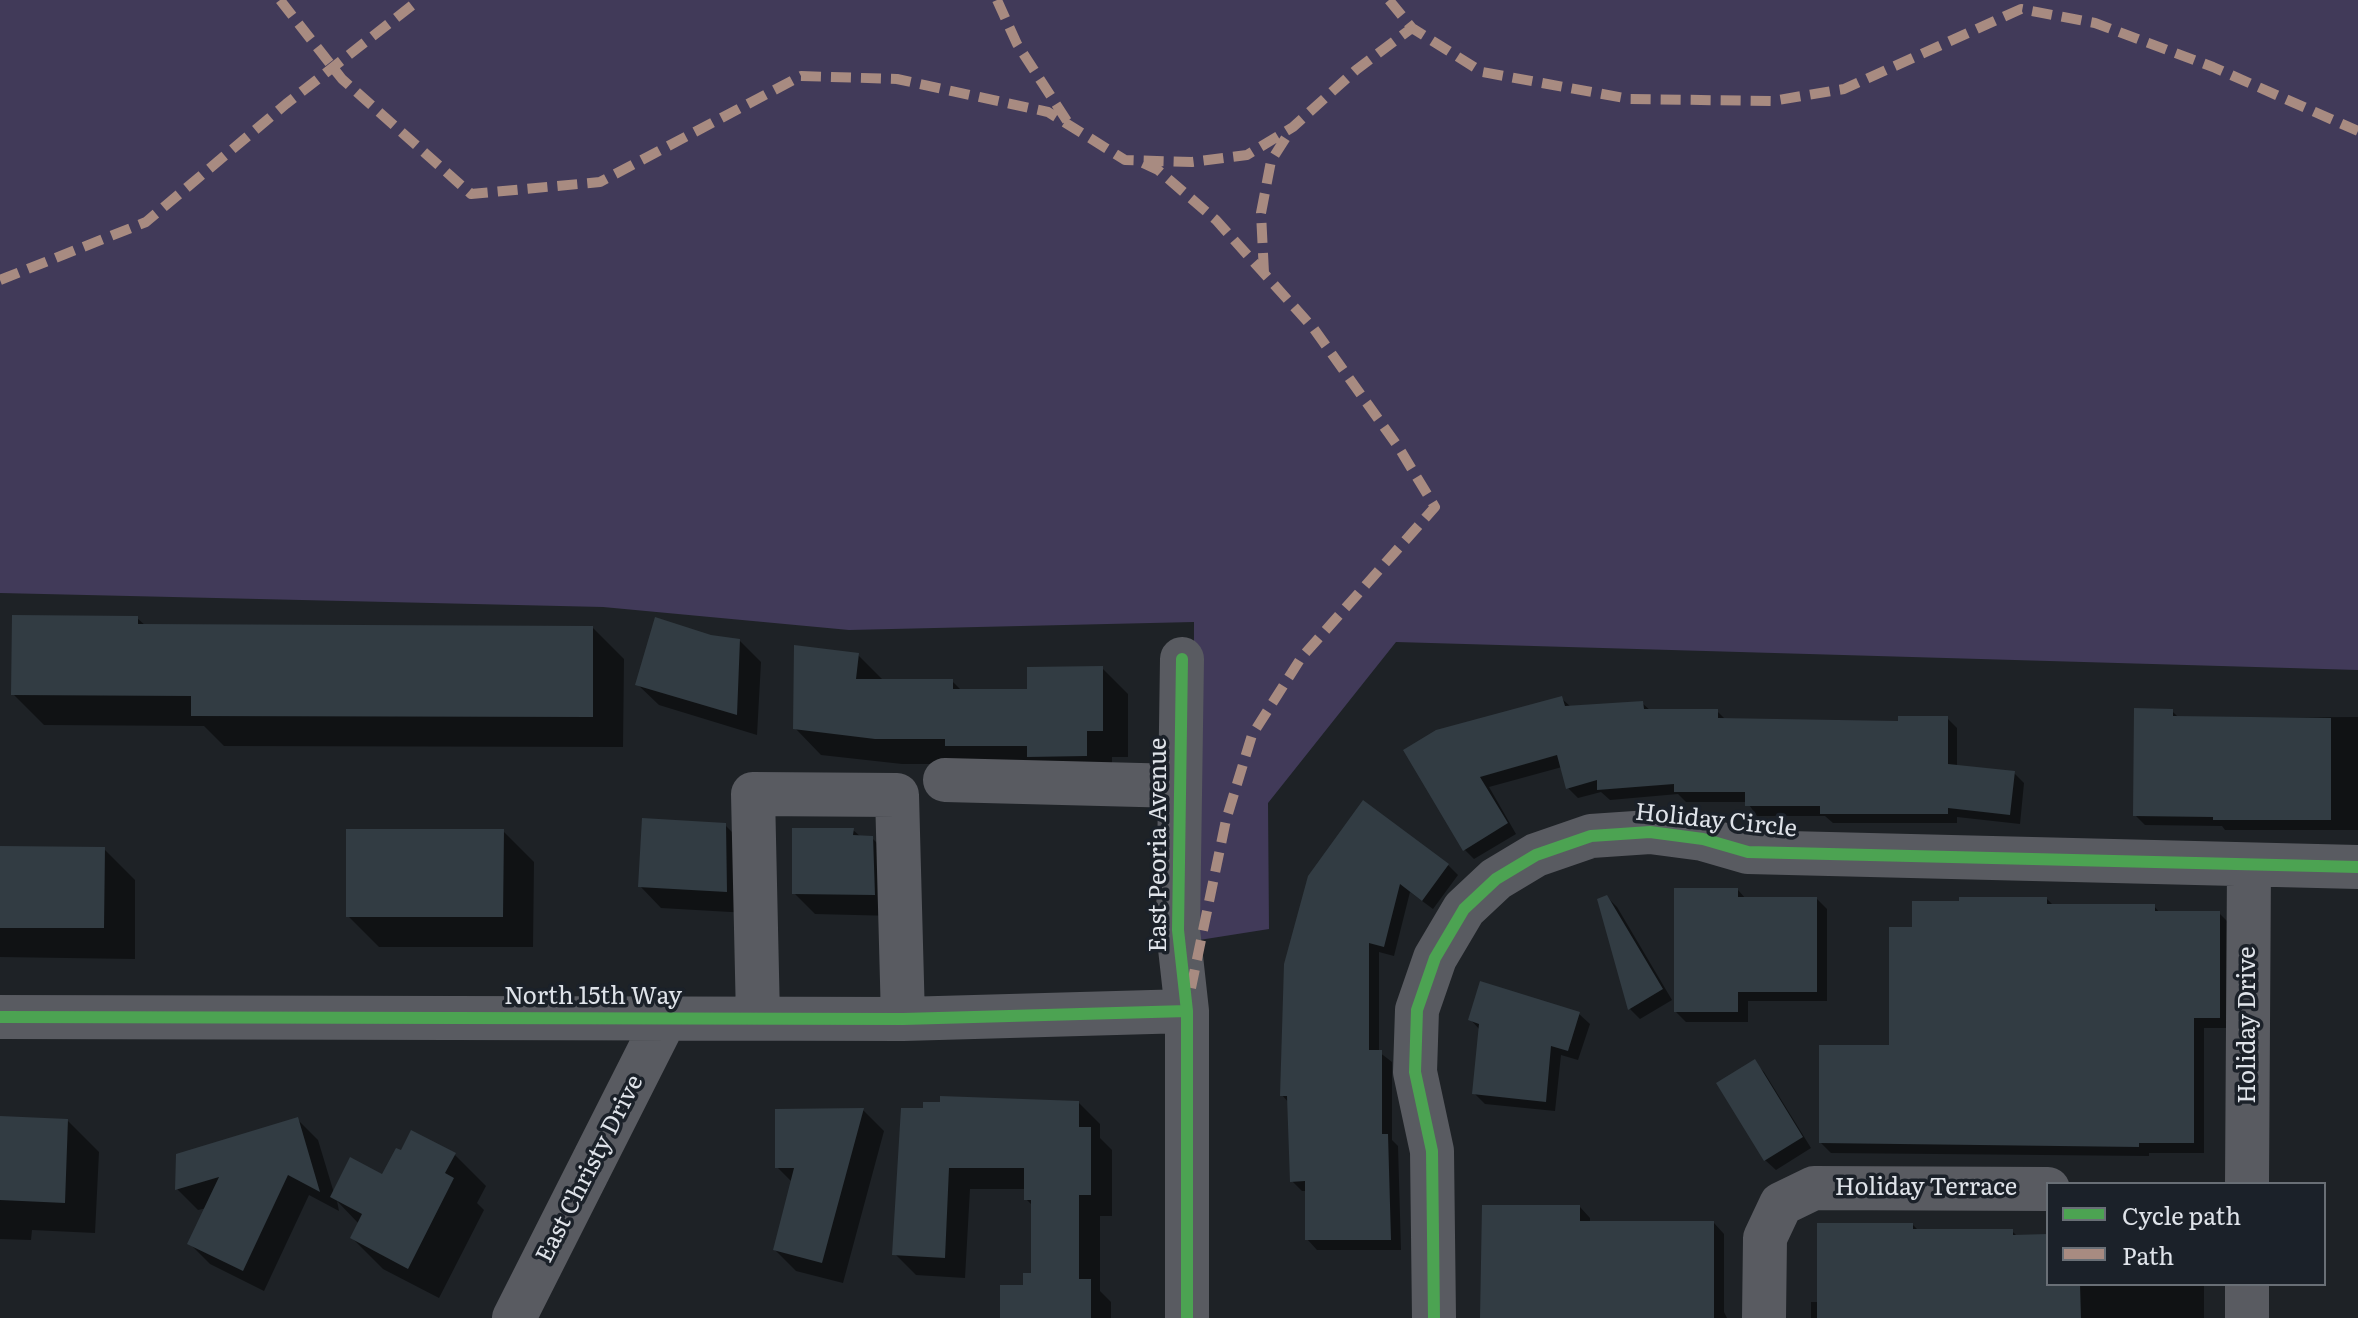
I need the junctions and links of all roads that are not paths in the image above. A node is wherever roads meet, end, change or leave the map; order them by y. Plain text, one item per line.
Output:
1 (1182, 659) dead end
2 (945, 780) dead end
3 (1179, 786) junction
4 (2249, 866) junction
5 (2358, 867) edge
6 (1187, 1011) junction
7 (0, 1017) edge
8 (758, 1018) junction
9 (665, 1019) junction
10 (903, 1019) junction
11 (2247, 1182) edge
12 (2046, 1189) edge
13 (2247, 1286) edge
14 (514, 1318) edge
15 (1187, 1318) edge
16 (1434, 1318) edge
17 (1764, 1318) edge
18 (2247, 1318) edge

1 - 3 street, East Peoria Avenue
2 - 3 street
3 - 6 street, East Peoria Avenue
4 - 5 street, Holiday Circle
4 - 11 street, Holiday Drive
4 - 16 street, Holiday Circle
6 - 10 street, North 15th Way
6 - 15 street, East Peoria Avenue
7 - 9 street, North 15th Way
8 - 9 street, North 15th Way
8 - 10 street, North 15th Way
8 - 10 street
9 - 14 street, East Christy Drive
12 - 17 street, Holiday Terrace
13 - 18 street

